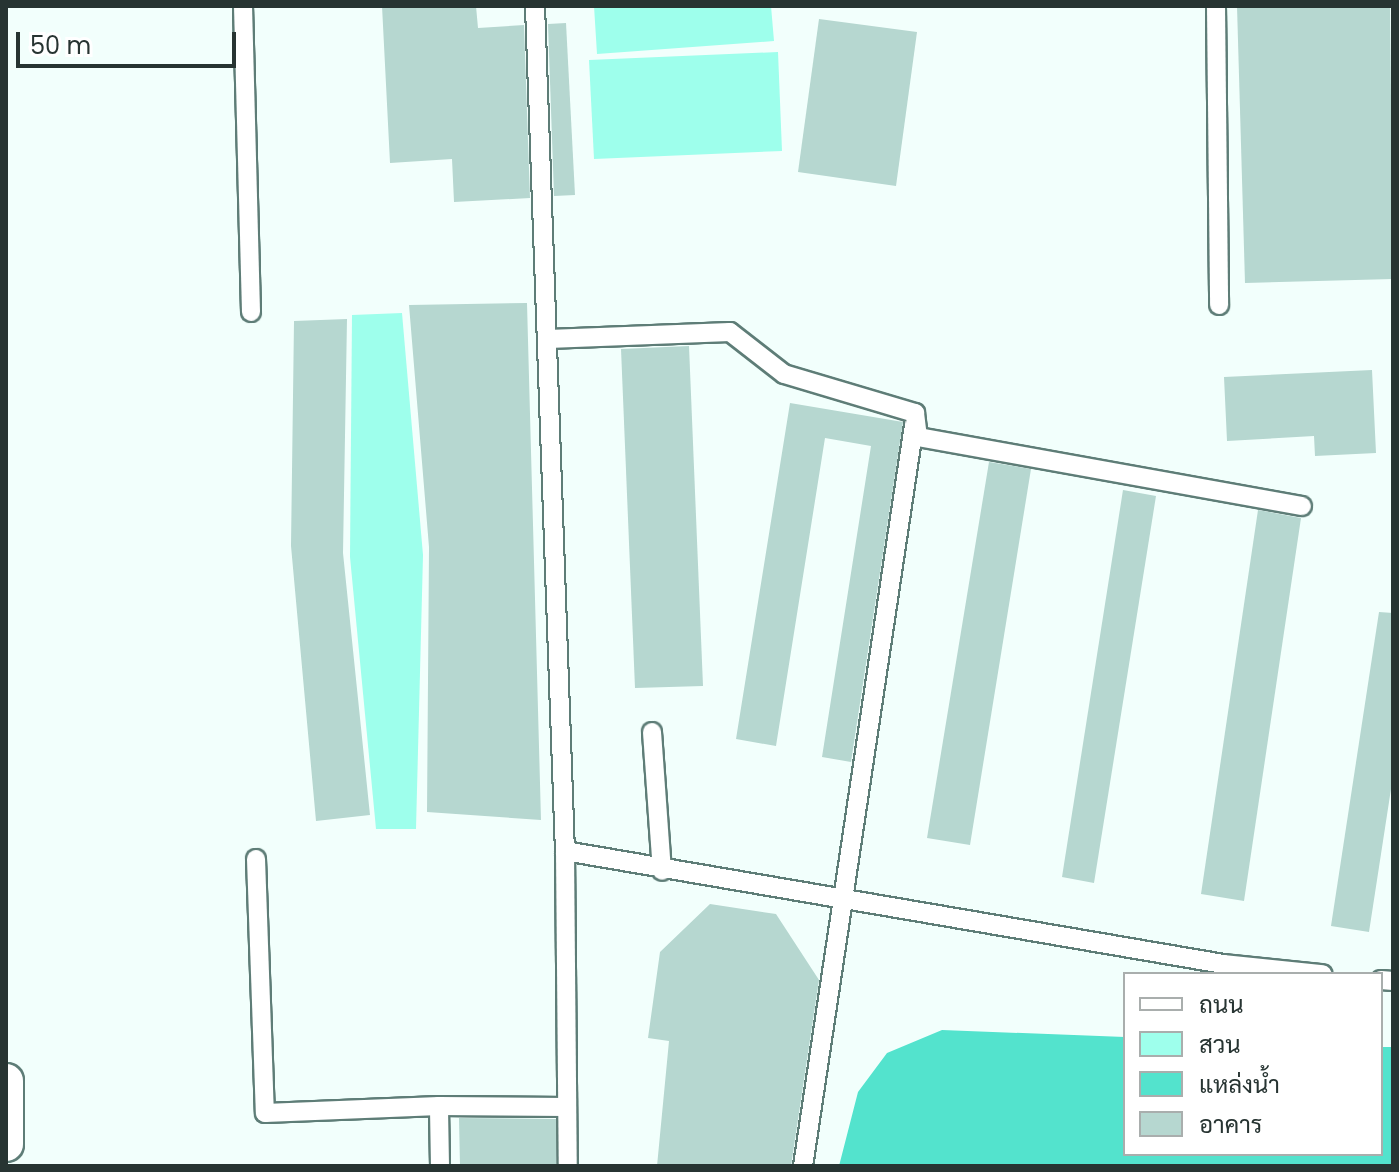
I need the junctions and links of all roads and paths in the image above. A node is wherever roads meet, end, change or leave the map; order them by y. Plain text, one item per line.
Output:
1 (243, 6) edge
2 (535, 6) edge
3 (1216, 6) edge
4 (1219, 305) dead end
5 (251, 312) dead end
6 (548, 339) junction
7 (915, 413) junction
8 (1302, 506) dead end
9 (652, 732) dead end
10 (565, 851) junction
11 (256, 859) dead end
12 (662, 871) junction
13 (848, 899) junction
14 (1309, 972) edge
15 (6, 1081) edge
16 (439, 1106) junction
17 (566, 1107) junction
18 (6, 1144) edge
19 (440, 1166) edge
20 (568, 1166) edge
21 (803, 1166) edge

1 - 5 lane
2 - 6 lane
3 - 4 lane
6 - 7 lane
6 - 10 lane
7 - 8 lane
7 - 13 lane
9 - 12 lane
10 - 12 lane
10 - 17 lane
11 - 16 lane
12 - 13 lane
13 - 14 lane
13 - 21 lane
15 - 18 street
16 - 17 lane
16 - 19 lane
17 - 20 lane

